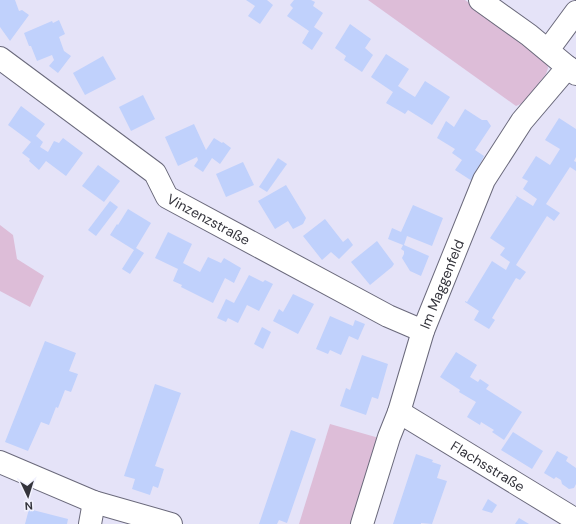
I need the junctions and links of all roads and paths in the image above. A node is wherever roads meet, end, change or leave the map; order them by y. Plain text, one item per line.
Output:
1 (480, 0) edge
2 (576, 12) edge
3 (548, 50) junction
4 (0, 58) edge
5 (572, 70) edge
6 (423, 331) junction
7 (399, 412) junction
8 (0, 462) edge
9 (94, 502) junction
10 (576, 520) edge
11 (90, 524) edge
12 (171, 524) edge
13 (362, 524) edge

1 - 3 street
2 - 3 street
3 - 5 street
4 - 6 street, Vinzenzstraße
5 - 6 street, Im Maggenfeld
6 - 7 street, Im Maggenfeld
7 - 10 street, Flachsstraße
7 - 13 street, Im Maggenfeld
8 - 9 street
9 - 11 street
9 - 12 street

